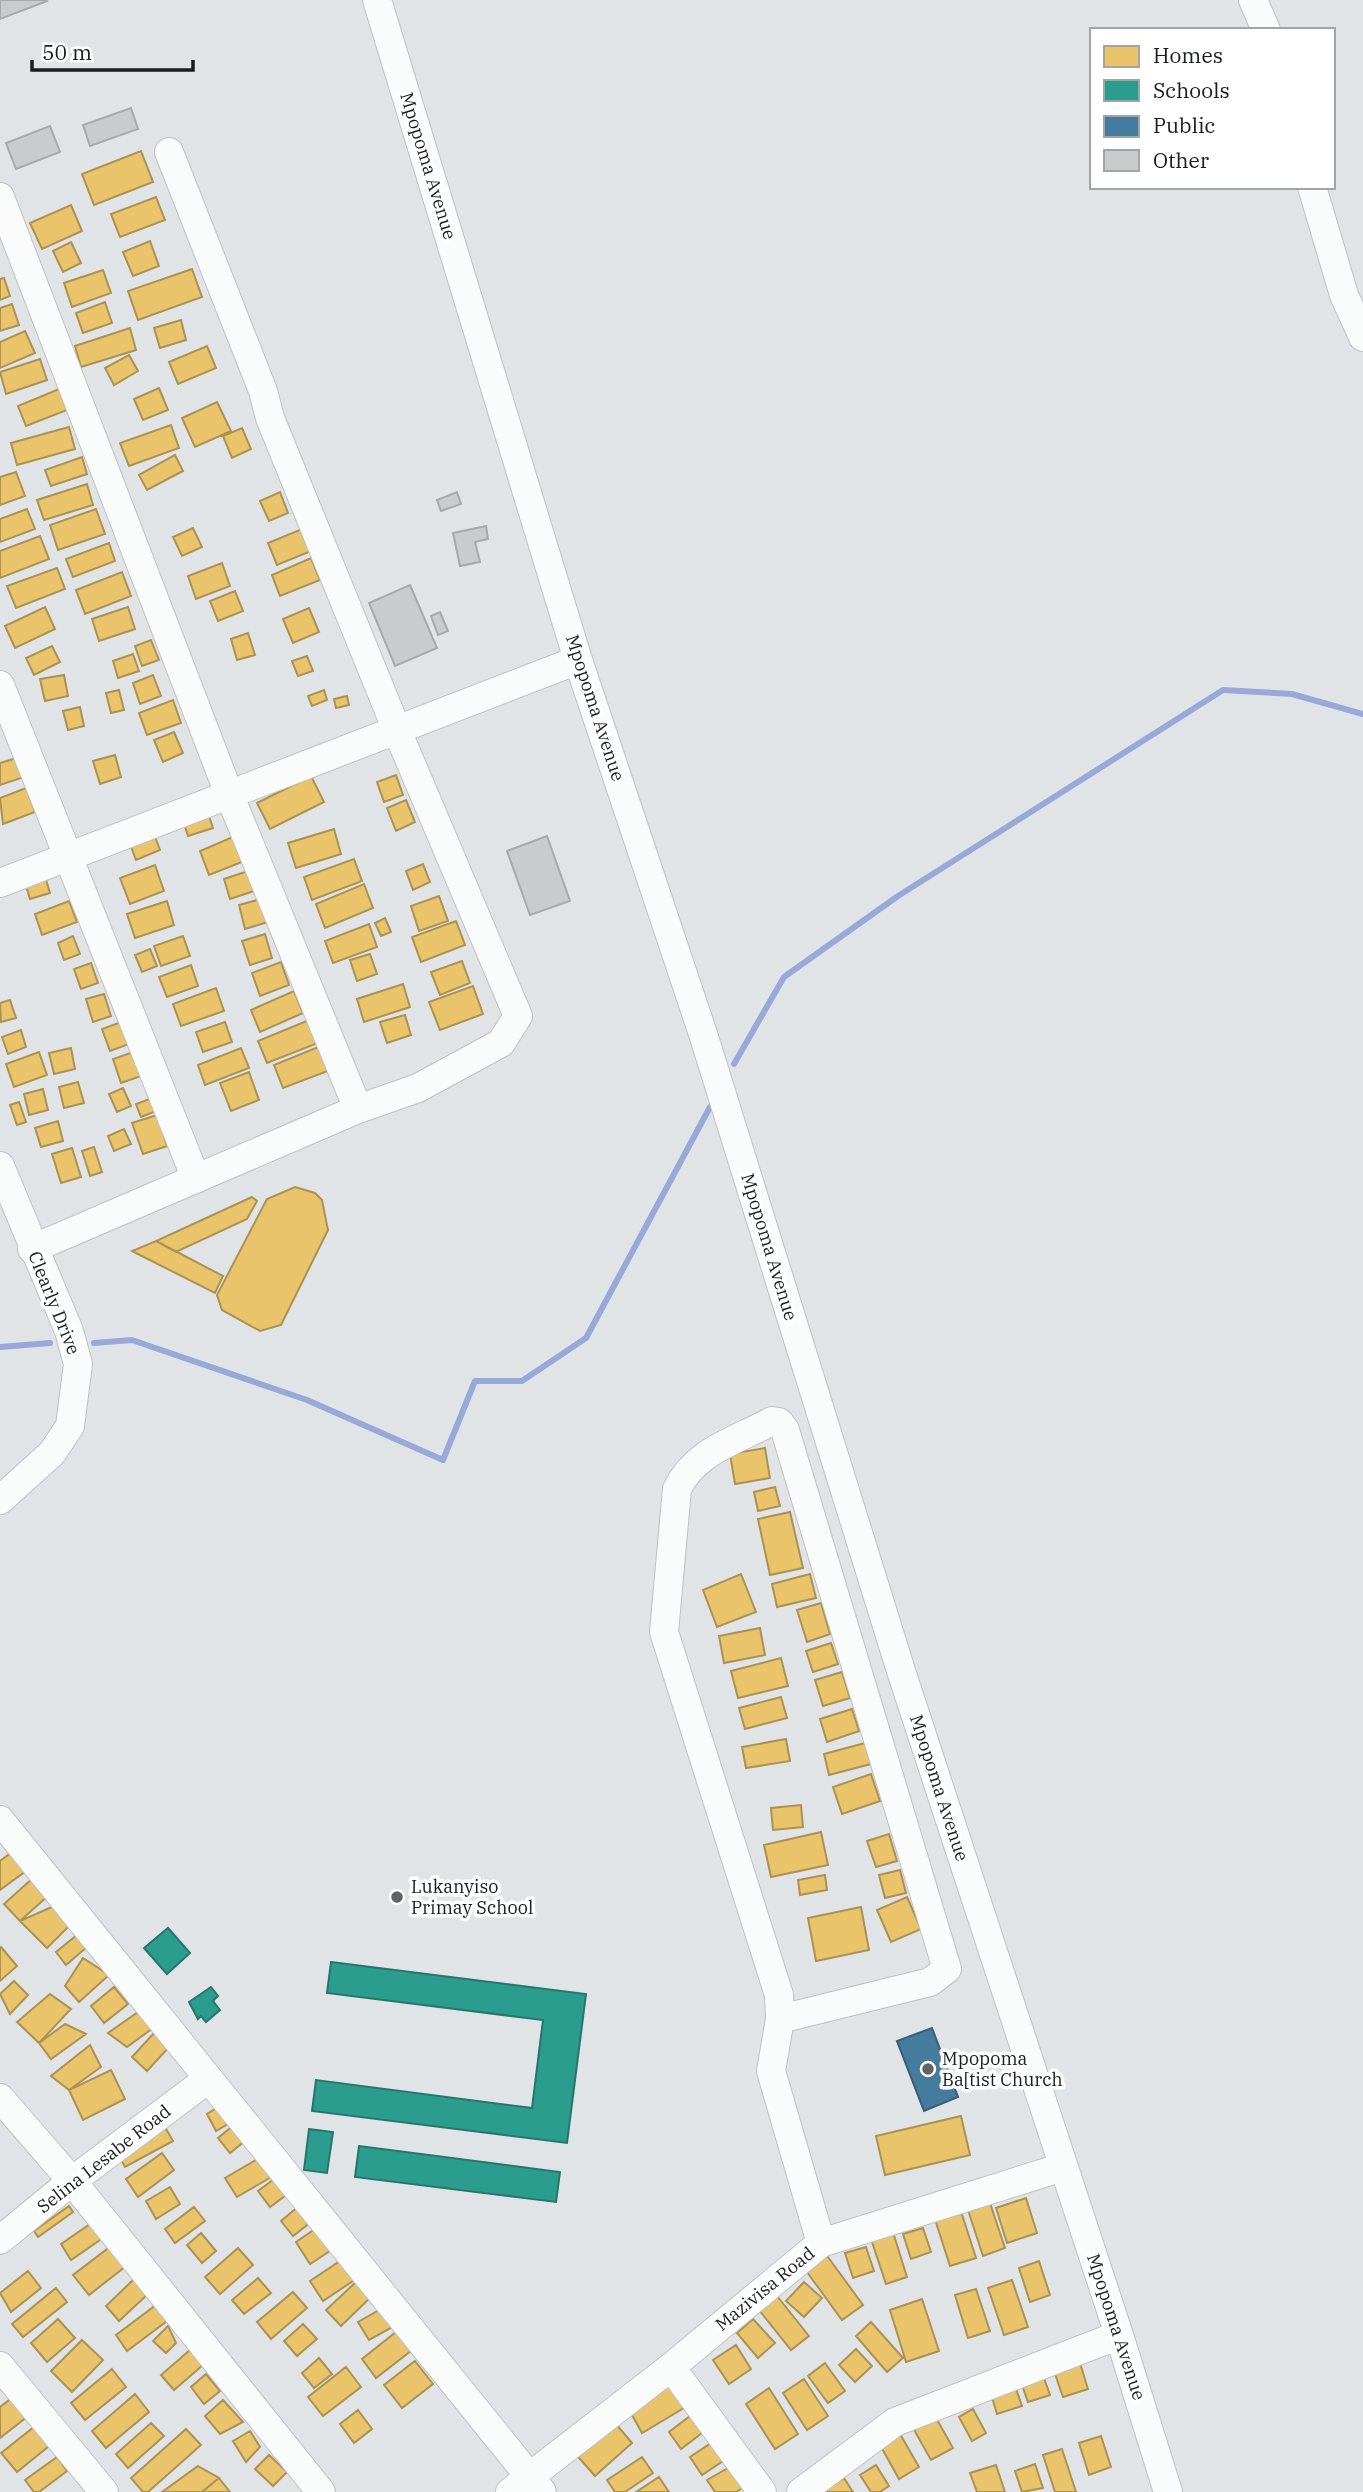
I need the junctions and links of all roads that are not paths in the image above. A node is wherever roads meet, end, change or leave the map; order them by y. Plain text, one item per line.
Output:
1 (377, 0) edge
2 (1253, 0) edge
3 (1265, 28) edge
4 (169, 152) dead end
5 (1313, 189) edge
6 (0, 197) edge
7 (1363, 337) edge
8 (578, 660) junction
9 (0, 685) edge
10 (396, 727) junction
11 (229, 794) junction
12 (66, 856) junction
13 (0, 883) edge
14 (358, 1110) junction
15 (0, 1166) edge
16 (197, 1179) junction
17 (32, 1249) junction
18 (0, 1500) edge
19 (0, 1820) edge
20 (780, 2019) junction
21 (208, 2079) junction
22 (0, 2098) edge
23 (1063, 2167) junction
24 (72, 2181) junction
25 (0, 2240) edge
26 (821, 2243) junction
27 (1119, 2335) junction
28 (0, 2366) edge
29 (671, 2367) junction
30 (527, 2487) edge
31 (104, 2492) edge
32 (321, 2492) edge
33 (762, 2492) edge
34 (801, 2492) edge
35 (1168, 2492) edge

1 - 8 street, Mpopoma Avenue
2 - 3 street
4 - 10 street
5 - 7 street
6 - 11 street
8 - 10 street
8 - 23 street, Mpopoma Avenue
9 - 12 street
10 - 11 street
10 - 14 street
11 - 12 street
11 - 14 street
12 - 13 street
12 - 16 street
14 - 16 street
15 - 17 street, Clearly Drive
16 - 17 street
17 - 18 street, Clearly Drive
19 - 21 street
20 - 20 street
20 - 26 street
21 - 24 street, Selina Lesabe Road
21 - 30 street
22 - 24 street
23 - 26 street, Mazivisa Road
23 - 27 street, Mpopoma Avenue
24 - 25 street, Selina Lesabe Road
24 - 32 street
26 - 29 street, Mazivisa Road
27 - 34 street
27 - 35 street, Mpopoma Avenue
28 - 31 street
29 - 30 street, Mazivisa Road
29 - 33 street

